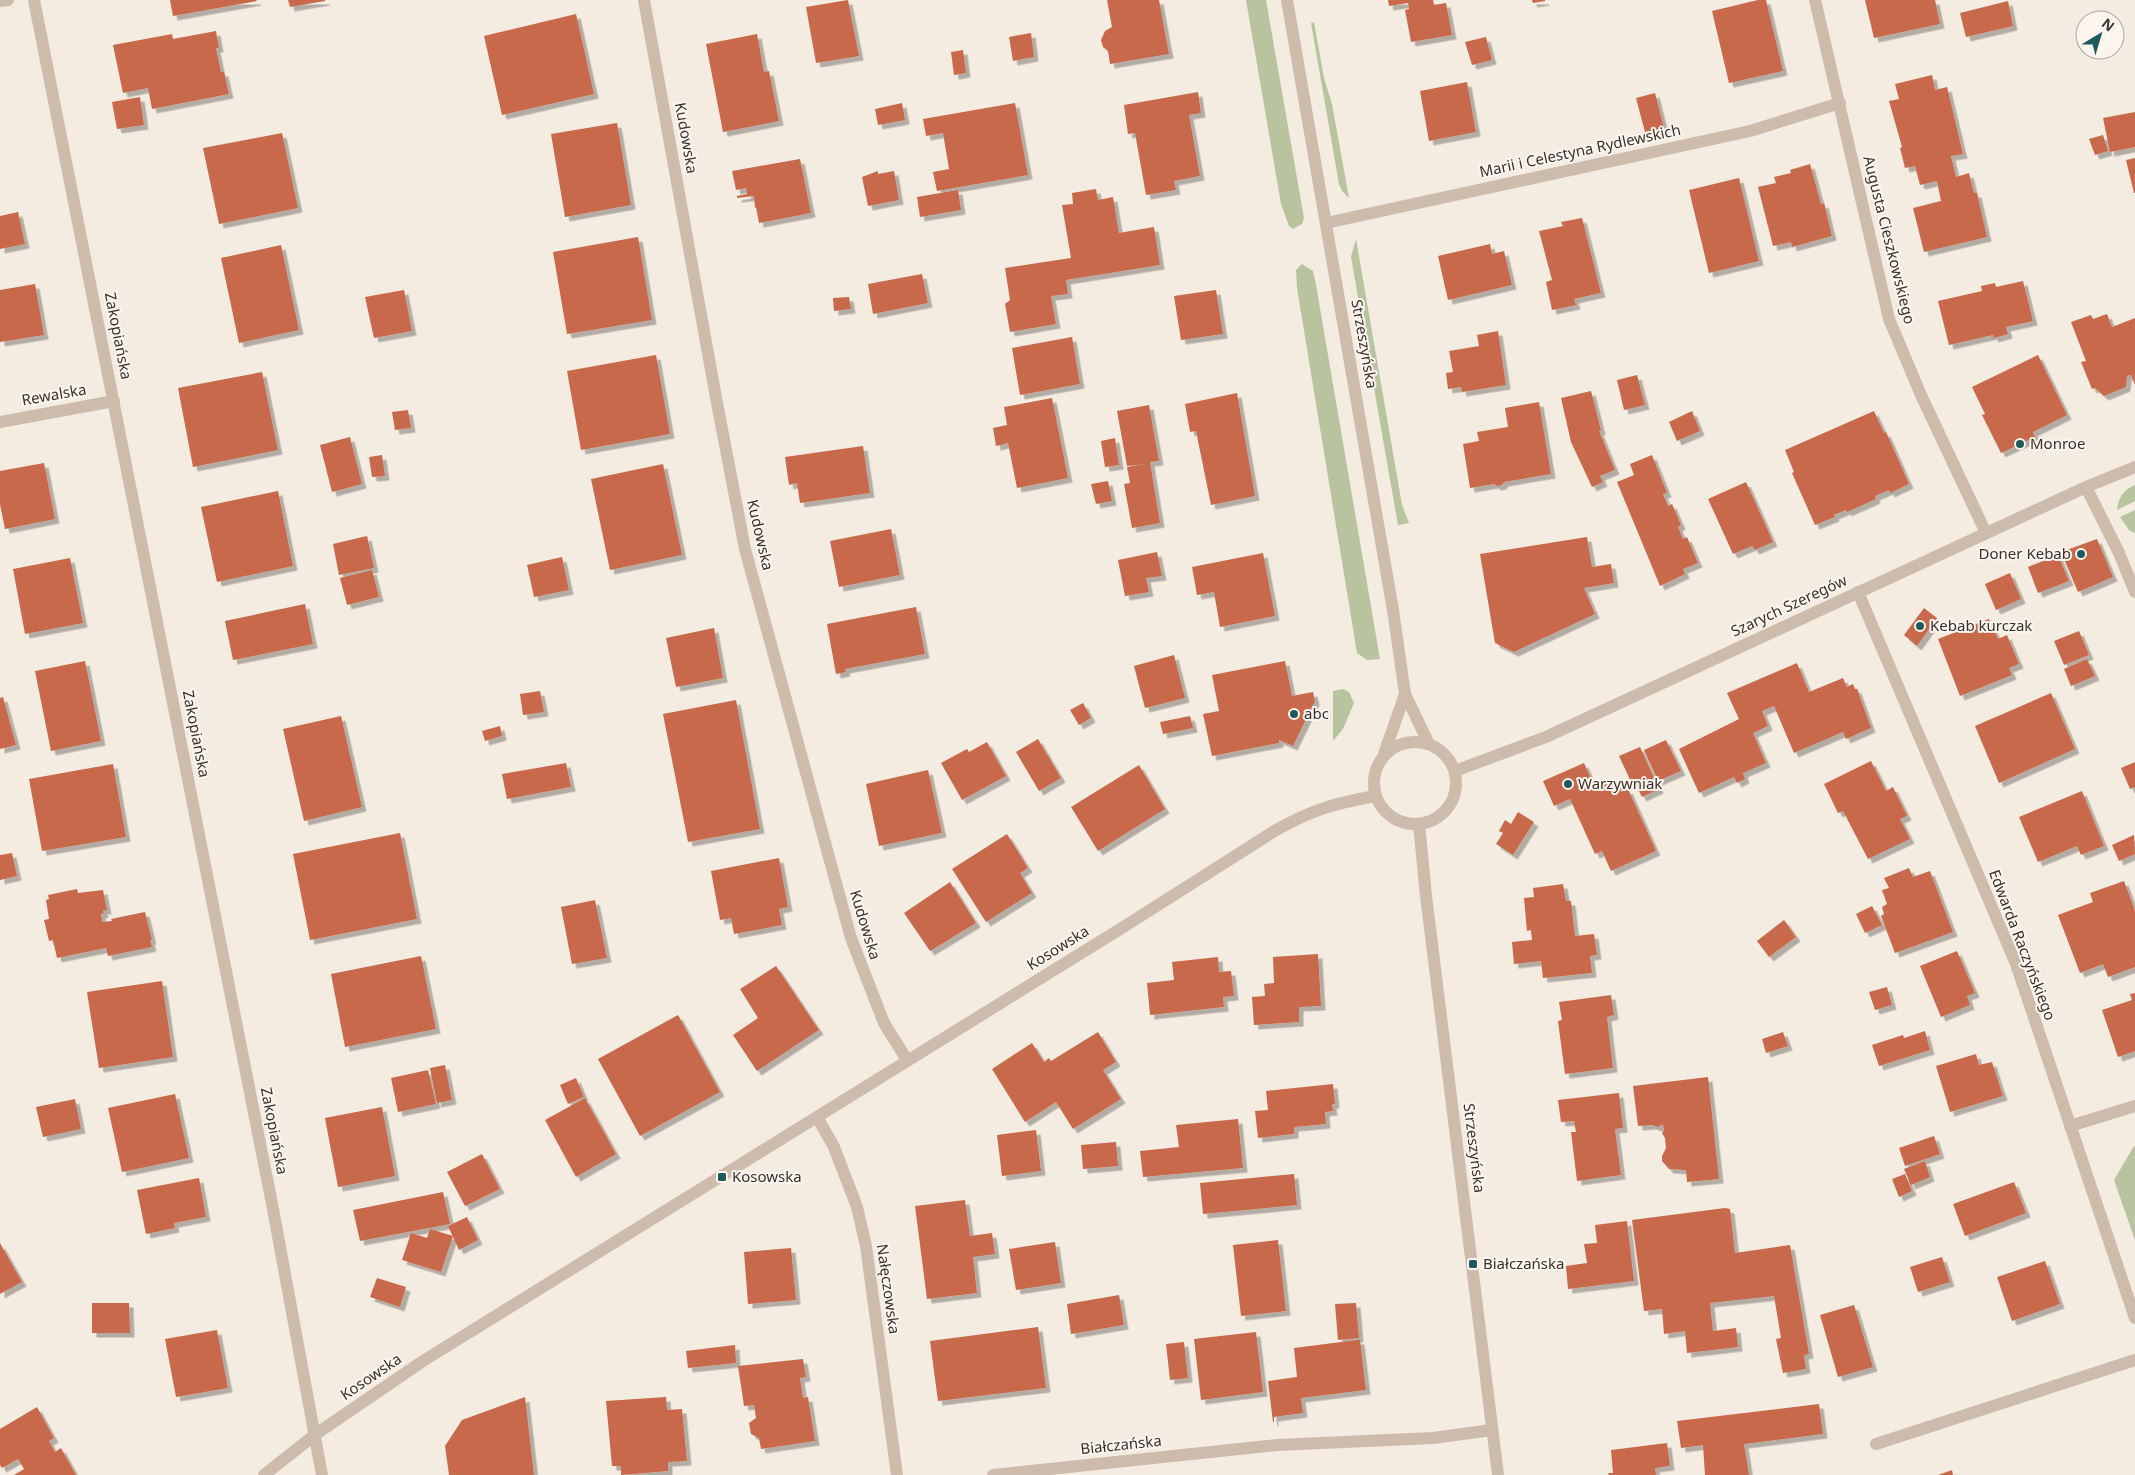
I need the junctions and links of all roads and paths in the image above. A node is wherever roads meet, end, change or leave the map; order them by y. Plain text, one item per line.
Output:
1 (8, 0) edge
2 (34, 0) edge
3 (644, 0) edge
4 (1287, 0) edge
5 (1814, 0) edge
6 (0, 1) edge
7 (1840, 103) junction
8 (1326, 222) junction
9 (114, 401) junction
10 (0, 422) edge
11 (2135, 468) edge
12 (2086, 487) junction
13 (1986, 533) junction
14 (1858, 592) junction
15 (2135, 592) edge
16 (1405, 694) junction
17 (1430, 744) junction
18 (1384, 754) junction
19 (1455, 771) junction
20 (1376, 796) junction
21 (1419, 824) junction
22 (907, 1060) junction
23 (2135, 1106) edge
24 (817, 1117) junction
25 (2070, 1126) junction
26 (2135, 1318) edge
27 (2135, 1360) edge
28 (1492, 1430) junction
29 (316, 1434) junction
30 (1876, 1444) dead end
31 (264, 1475) edge
32 (322, 1475) edge
33 (897, 1475) edge
34 (992, 1475) edge
35 (1498, 1475) edge

1 - 6 street
2 - 9 street, Zakopiańska
3 - 22 street, Kudowska
4 - 8 street, Strzeszyńska
5 - 7 street, Augusta Cieszkowskiego
7 - 8 street, Marii i Celestyna Rydlewskich
7 - 13 street, Augusta Cieszkowskiego
8 - 16 street, Strzeszyńska
9 - 10 street, Rewalska
9 - 29 street, Zakopiańska
11 - 12 street, Szarych Szeregów
12 - 13 street, Szarych Szeregów
12 - 15 street
13 - 14 street, Szarych Szeregów
14 - 19 street, Szarych Szeregów
14 - 25 street, Edwarda Raczyńskiego
16 - 17 street, Strzeszyńska
16 - 18 street, Strzeszyńska
17 - 18 street
17 - 19 street
18 - 20 street
19 - 21 street
20 - 21 street
20 - 22 street, Kosowska
21 - 28 street, Strzeszyńska
22 - 24 street, Kosowska
23 - 25 street
24 - 29 street, Kosowska
24 - 33 street, Nałęczowska
25 - 26 street, Edwarda Raczyńskiego
27 - 30 street
28 - 34 street, Białczańska
28 - 35 street, Strzeszyńska
29 - 31 street, Kosowska
29 - 32 street, Zakopiańska

